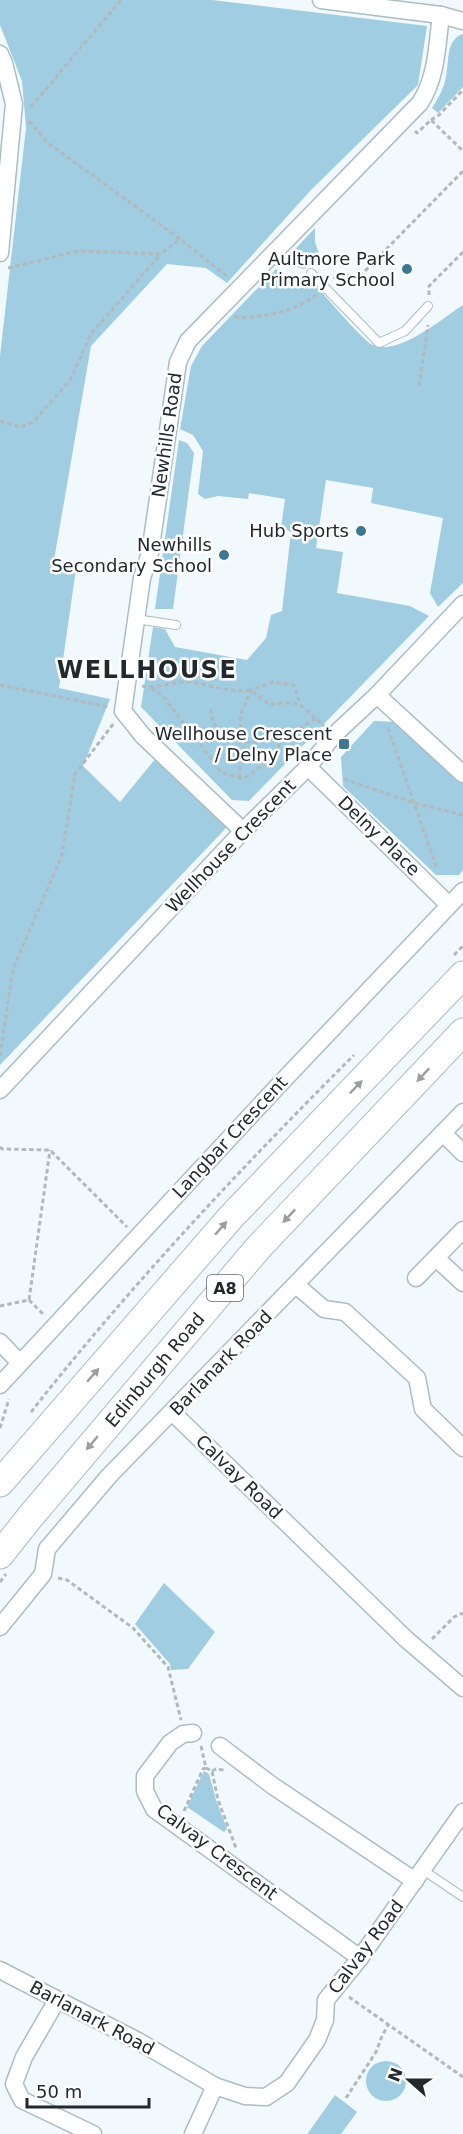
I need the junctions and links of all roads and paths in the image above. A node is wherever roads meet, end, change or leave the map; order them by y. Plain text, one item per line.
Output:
1 (121, 0) edge
2 (321, 0) edge
3 (441, 15) junction
4 (463, 21) edge
5 (0, 54) edge
6 (463, 90) edge
7 (403, 120) junction
8 (430, 120) junction
9 (463, 151) edge
10 (463, 171) edge
11 (1, 233) edge
12 (180, 239) junction
13 (0, 253) edge
14 (161, 254) junction
15 (0, 269) edge
16 (311, 273) dead end
17 (240, 286) junction
18 (325, 288) junction
19 (222, 304) junction
20 (428, 306) dead end
21 (0, 421) edge
22 (463, 604) edge
23 (135, 618) junction
24 (176, 625) dead end
25 (126, 684) junction
26 (0, 685) edge
27 (151, 688) junction
28 (251, 690) junction
29 (377, 695) junction
30 (300, 705) junction
31 (211, 709) dead end
32 (123, 711) junction
33 (316, 719) junction
34 (388, 727) dead end
35 (334, 735) junction
36 (284, 736) junction
37 (242, 741) junction
38 (308, 767) junction
39 (463, 774) edge
40 (239, 778) junction
41 (340, 778) dead end
42 (414, 803) junction
43 (463, 815) edge
44 (243, 831) junction
45 (438, 871) dead end
46 (463, 891) edge
47 (449, 904) junction
48 (463, 975) edge
49 (463, 1032) edge
50 (0, 1056) edge
51 (0, 1090) edge
52 (463, 1112) edge
53 (443, 1133) junction
54 (0, 1147) edge
55 (50, 1150) junction
56 (463, 1153) edge
57 (463, 1230) edge
58 (137, 1237) junction
59 (436, 1258) junction
60 (416, 1278) dead end
61 (463, 1283) edge
62 (296, 1285) junction
63 (29, 1300) junction
64 (0, 1306) edge
65 (55, 1325) junction
66 (0, 1342) edge
67 (20, 1363) junction
68 (0, 1385) edge
69 (173, 1413) junction
70 (463, 1448) edge
71 (0, 1483) edge
72 (0, 1555) edge
73 (43, 1574) junction
74 (463, 1613) edge
75 (0, 1627) edge
76 (420, 1651) junction
77 (463, 1688) edge
78 (192, 1736) junction
79 (220, 1746) dead end
80 (206, 1768) junction
81 (463, 1812) edge
82 (176, 1824) junction
83 (238, 1869) junction
84 (419, 1876) junction
85 (463, 1897) edge
86 (360, 1958) junction
87 (0, 1970) edge
88 (336, 1988) junction
89 (57, 2000) junction
90 (388, 2025) junction
91 (463, 2077) edge
92 (215, 2086) junction
93 (346, 2098) dead end
94 (93, 2134) edge
95 (193, 2134) edge

1 - 12 path
2 - 3 street
3 - 4 street
3 - 7 street, Newhills Road
5 - 11 street
6 - 8 path
7 - 8 path
7 - 17 street, Newhills Road
8 - 9 path
10 - 18 path
11 - 13 street
12 - 14 path
12 - 17 path
14 - 15 path
14 - 21 path
16 - 18 lane
17 - 19 street, Newhills Road
18 - 19 path
18 - 20 lane
19 - 23 street, Newhills Road
22 - 29 street, Wellhouse Crescent
23 - 24 lane
23 - 25 street, Newhills Road
25 - 27 path
25 - 32 street, Newhills Road
26 - 32 path
27 - 28 path
27 - 40 path
28 - 30 path
28 - 30 path
28 - 37 path
29 - 35 street, Wellhouse Crescent
29 - 39 street
30 - 33 path
31 - 37 path
32 - 44 street
32 - 50 path
33 - 35 path
33 - 36 path
34 - 42 path
35 - 38 street, Wellhouse Crescent
36 - 37 path
36 - 40 path
37 - 40 path
38 - 44 street, Wellhouse Crescent
38 - 47 street, Delny Place
41 - 42 path
42 - 43 path
42 - 45 path
44 - 51 street, Wellhouse Crescent
46 - 47 street, Langbar Crescent
47 - 58 street, Langbar Crescent
71 -> 48 main road, A8
49 -> 72 main road, Edinburgh Road / A8
52 - 53 street, Barlanark Road
53 - 56 street
53 - 62 street, Barlanark Road
54 - 55 path
55 - 58 path
55 - 63 path
57 - 59 street
58 - 65 street, Langbar Crescent
59 - 60 street
59 - 61 street
62 - 69 street, Barlanark Road
62 - 70 street
63 - 64 path
63 - 65 path
65 - 67 street, Langbar Crescent
66 - 67 street
67 - 68 street, Langbar Crescent
69 - 73 street, Barlanark Road
69 - 76 street, Calvay Road
73 - 75 street, Barlanark Road
73 - 78 path
74 - 76 path
76 - 77 street, Calvay Road
78 - 80 path
78 - 82 street, Calvay Crescent
79 - 84 street
80 - 82 path
80 - 83 path
81 - 84 street, Calvay Road
82 - 83 street, Calvay Crescent
83 - 86 street, Calvay Crescent
84 - 85 lane
84 - 86 street, Calvay Road
86 - 88 street, Calvay Road
87 - 89 street, Barlanark Road
88 - 90 path
88 - 92 street, Calvay Road
89 - 92 street, Barlanark Road
89 - 94 street
90 - 91 path
90 - 93 path
92 - 95 street

